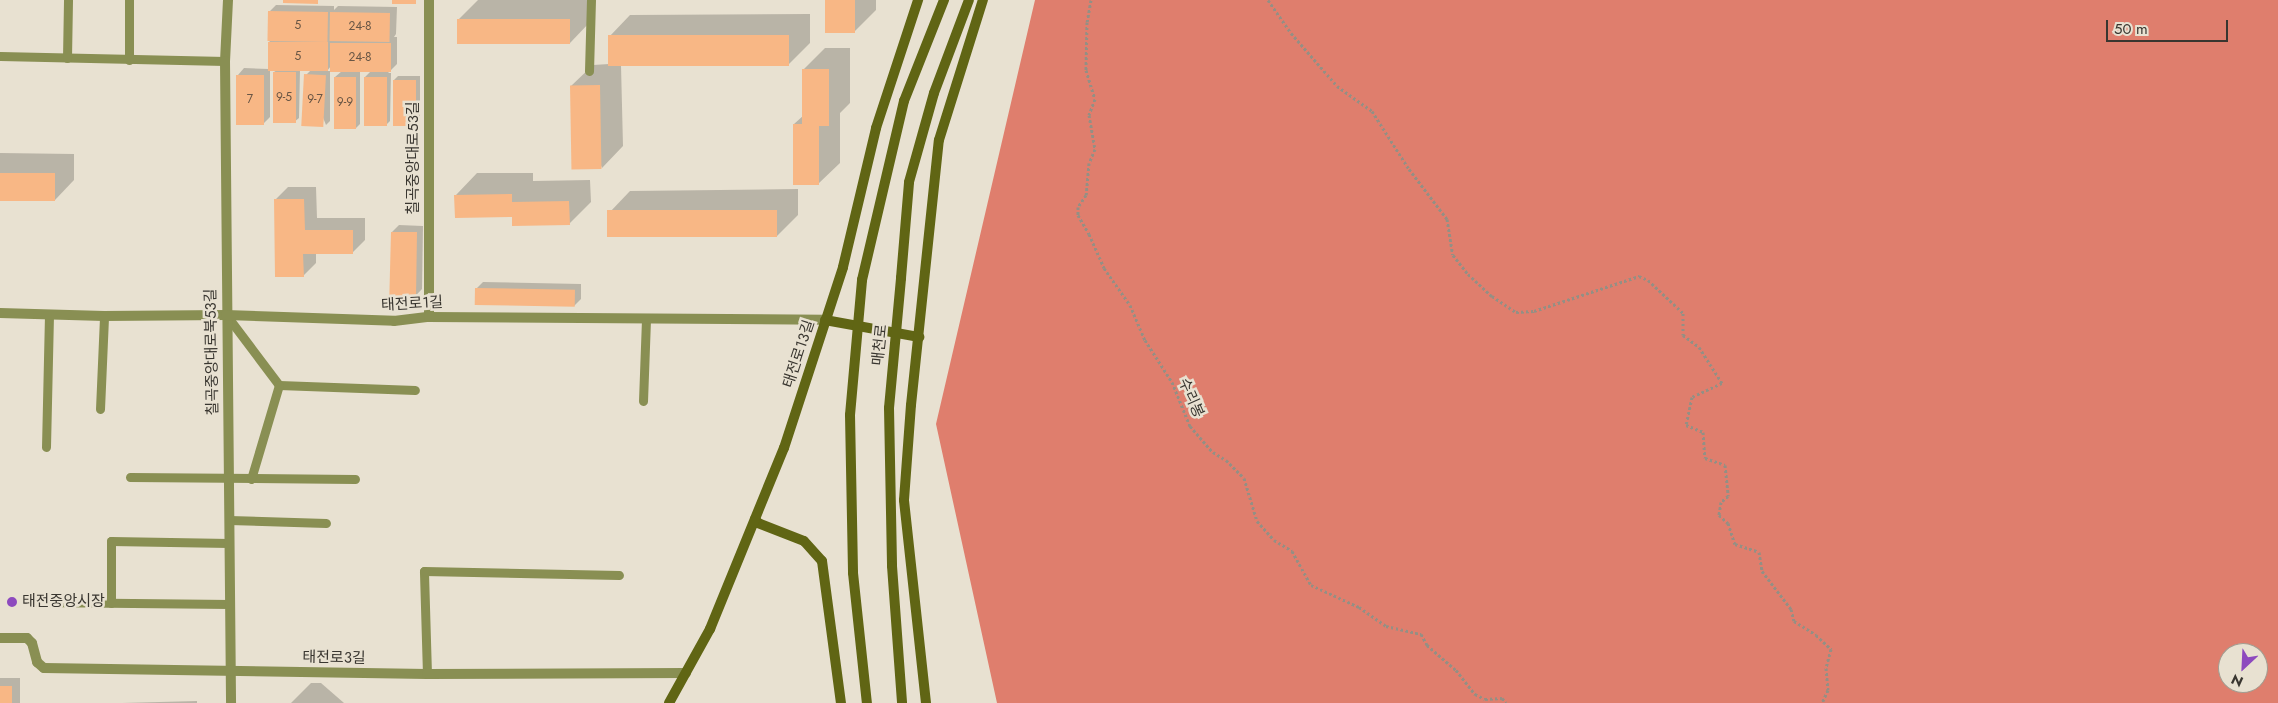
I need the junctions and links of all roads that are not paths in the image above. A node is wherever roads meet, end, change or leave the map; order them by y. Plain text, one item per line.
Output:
1 (68, 0) edge
2 (129, 0) edge
3 (228, 0) edge
4 (429, 0) edge
5 (591, 0) edge
6 (918, 0) edge
7 (944, 0) edge
8 (969, 0) edge
9 (983, 0) edge
10 (0, 56) edge
11 (67, 58) junction
12 (128, 60) junction
13 (225, 61) junction
14 (589, 71) dead end
15 (0, 313) edge
16 (49, 314) junction
17 (226, 315) junction
18 (104, 316) junction
19 (430, 316) junction
20 (646, 320) junction
21 (825, 320) junction
22 (919, 337) junction
23 (279, 385) junction
24 (415, 390) dead end
25 (643, 401) dead end
26 (100, 410) dead end
27 (46, 447) dead end
28 (130, 477) dead end
29 (229, 478) junction
30 (251, 478) junction
31 (356, 480) dead end
32 (755, 519) junction
33 (229, 520) junction
34 (326, 523) dead end
35 (229, 543) junction
36 (619, 575) dead end
37 (35, 602) dead end
38 (111, 603) junction
39 (230, 604) junction
40 (0, 638) edge
41 (230, 672) junction
42 (686, 673) junction
43 (427, 674) junction
44 (231, 703) edge
45 (669, 703) edge
46 (841, 703) edge
47 (868, 703) edge
48 (902, 703) edge
49 (926, 703) edge

1 - 11 lane
2 - 12 lane
3 - 13 street, 칠곡중앙대로북53길
4 - 19 street, 칠곡중앙대로53길
5 - 14 lane
6 - 21 main road, 태전로13길
7 - 47 main road, bridge
8 - 48 main road, 매천로, bridge
9 - 22 main road
10 - 11 lane
11 - 12 lane
12 - 13 lane
13 - 17 street, 칠곡중앙대로북53길
15 - 16 street, 태전로1길
16 - 18 street, 태전로1길
16 - 27 lane
17 - 18 street, 태전로1길
17 - 19 street, 태전로1길
17 - 23 lane
17 - 29 street, 칠곡중앙대로북53길
18 - 26 lane
19 - 20 street, 태전로1길
20 - 21 street, 태전로1길
20 - 25 lane
21 - 22 main road
21 - 32 main road, 태전로13길
22 - 49 main road
23 - 24 lane
23 - 30 lane
28 - 29 lane
29 - 30 lane
29 - 33 street, 칠곡중앙대로북53길
30 - 31 lane
32 - 42 main road, 태전로13길
32 - 46 main road
33 - 34 lane
33 - 35 street, 칠곡중앙대로북53길
35 - 38 lane
35 - 39 street, 칠곡중앙대로북53길
36 - 43 lane
37 - 38 lane
38 - 39 lane
39 - 41 street, 칠곡중앙대로북53길
40 - 41 street, 태전로3길
41 - 43 street, 태전로3길
41 - 44 street, 칠곡중앙대로북53길
42 - 43 street, 태전로3길
42 - 45 main road, 태전로13길

